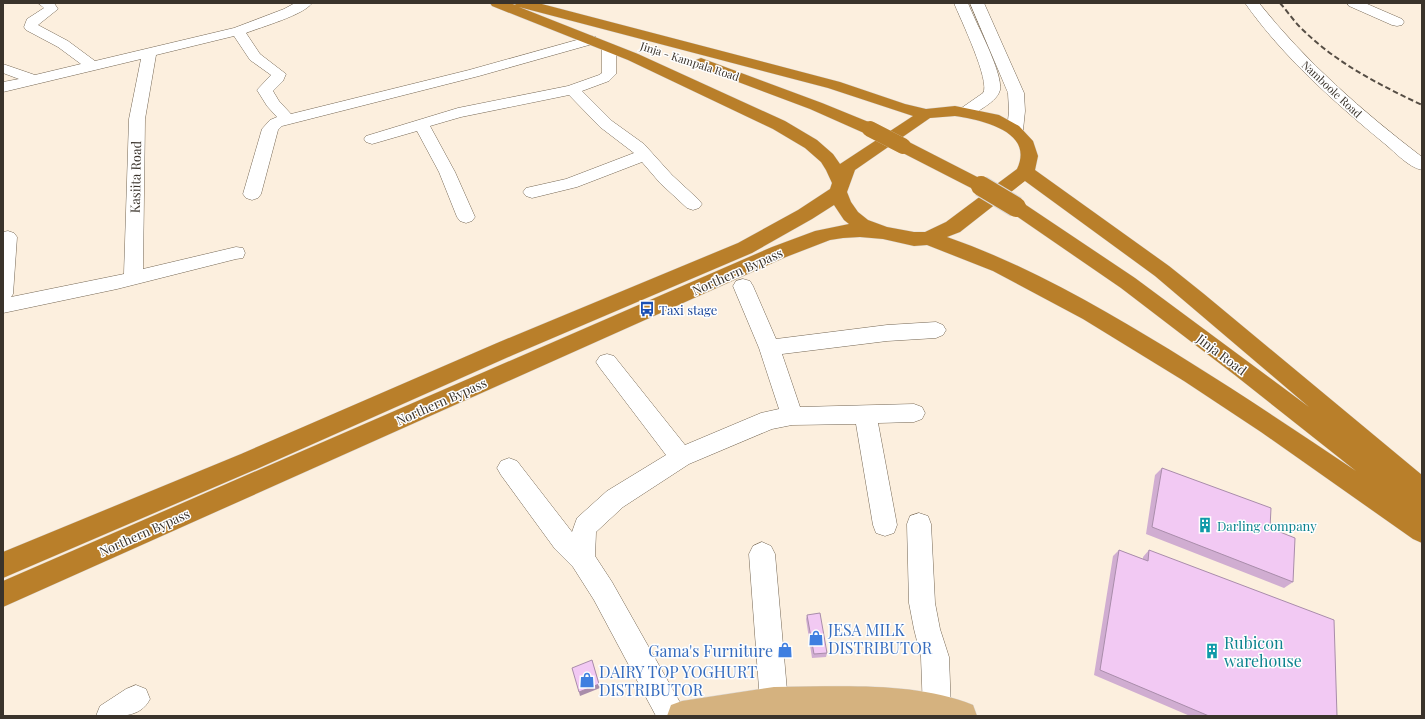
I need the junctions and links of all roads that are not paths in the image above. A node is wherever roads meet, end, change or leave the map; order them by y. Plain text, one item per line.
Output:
1 (45, 3) edge
2 (304, 3) edge
3 (497, 3) edge
4 (507, 3) edge
5 (521, 3) edge
6 (960, 3) edge
7 (977, 3) edge
8 (1252, 3) edge
9 (1354, 3) edge
10 (1397, 22) dead end
11 (238, 31) junction
12 (591, 40) junction
13 (609, 48) junction
14 (149, 52) junction
15 (91, 65) junction
16 (3, 68) edge
17 (33, 79) junction
18 (3, 87) edge
19 (572, 90) junction
20 (966, 112) junction
21 (926, 114) junction
22 (288, 119) junction
23 (421, 124) junction
24 (1015, 130) junction
25 (372, 139) dead end
26 (645, 155) junction
27 (1422, 165) edge
28 (1025, 172) junction
29 (981, 186) joint
30 (839, 188) junction
31 (532, 192) dead end
32 (252, 194) dead end
33 (693, 204) dead end
34 (466, 218) dead end
35 (883, 233) junction
36 (8, 237) dead end
37 (928, 238) junction
38 (236, 253) dead end
39 (133, 278) junction
40 (743, 286) dead end
41 (3, 294) edge
42 (3, 306) edge
43 (936, 330) dead end
44 (769, 348) junction
45 (607, 362) dead end
46 (914, 412) dead end
47 (865, 414) junction
48 (792, 416) junction
49 (681, 457) junction
50 (509, 468) dead end
51 (1422, 490) edge
52 (1422, 509) edge
53 (919, 524) dead end
54 (885, 525) dead end
55 (1422, 531) edge
56 (762, 554) dead end
57 (582, 559) junction
58 (3, 565) edge
59 (3, 594) edge
60 (136, 698) dead end
61 (774, 702) junction
62 (843, 709) edge
63 (738, 712) edge
64 (937, 712) edge
65 (110, 716) edge
66 (672, 716) edge
67 (682, 716) edge

1 - 15 street
2 - 11 street
3 - 12 highway
4 - 29 highway, Jinja - Kampala Road, bridge
5 - 21 highway
6 - 20 street
7 - 24 street
8 - 27 street, Namboole Road
9 - 10 street
11 - 14 street
11 - 22 street
12 - 13 highway
12 - 22 street
13 - 19 street
13 - 30 highway
14 - 15 street
14 - 39 street, Kasiita Road
15 - 17 street
16 - 17 street
17 - 18 street
19 - 23 street
19 - 26 street
20 - 21 highway
20 - 24 highway
21 - 30 highway
22 - 32 street
23 - 25 street
23 - 34 street
24 - 28 highway
26 - 31 street
26 - 33 street
28 - 37 highway
28 - 51 highway
29 - 52 highway, Jinja Road, bridge
30 - 35 highway
30 - 58 highway, Northern Bypass
35 - 37 highway
35 - 59 highway, Northern Bypass
36 - 41 street
37 - 55 highway
38 - 39 street
39 - 42 street
40 - 44 street
43 - 44 street
44 - 48 street
45 - 49 street
46 - 47 street
47 - 48 street
47 - 54 street
48 - 49 street
49 - 57 street
50 - 57 street
53 - 64 street
56 - 61 street
57 - 66 street
60 - 65 street
61 - 62 main road
61 - 63 main road
62 - 64 main road
63 - 67 main road

